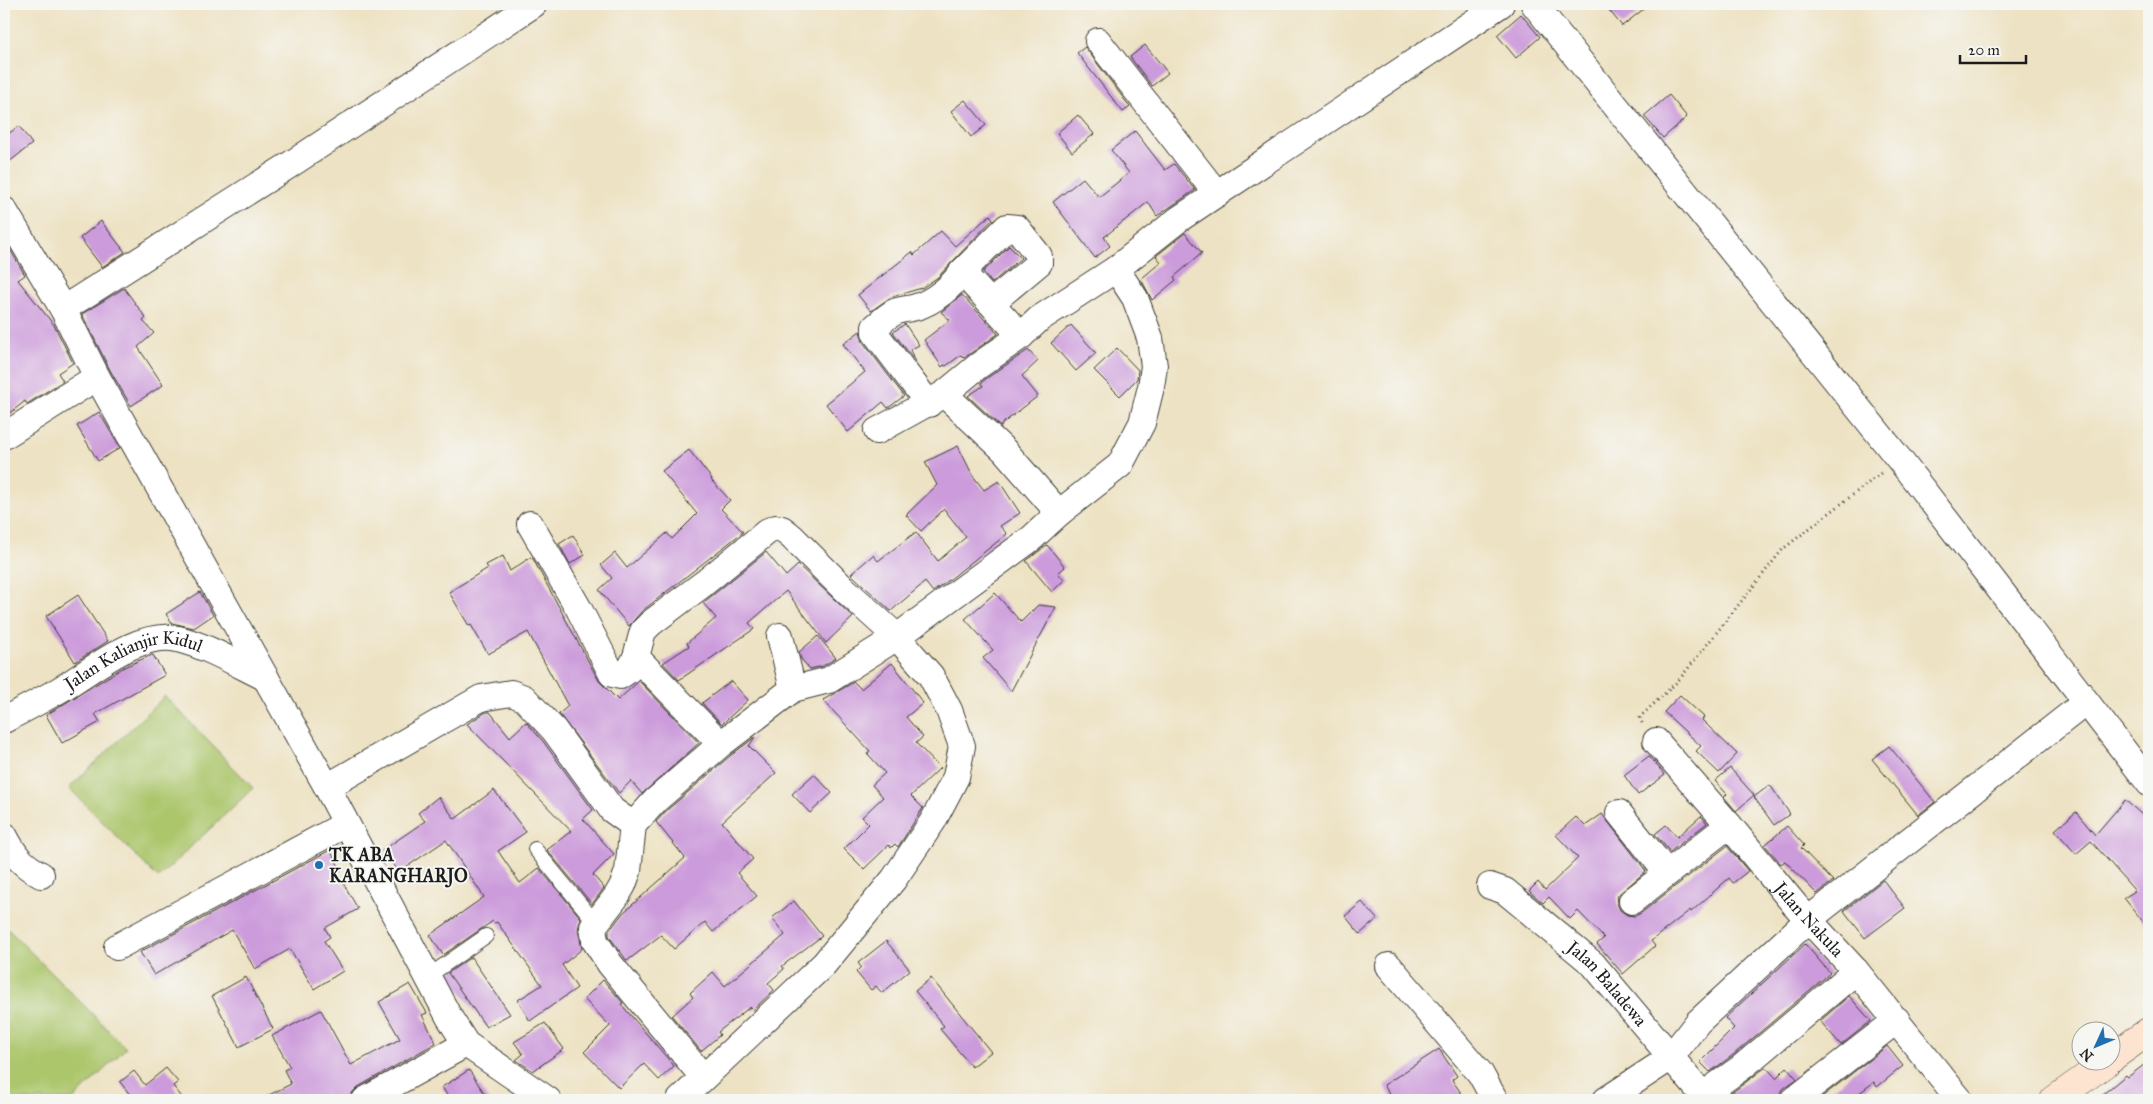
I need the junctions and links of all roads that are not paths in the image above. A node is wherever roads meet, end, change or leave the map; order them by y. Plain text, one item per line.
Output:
1 (534, 4) edge
2 (1501, 4) edge
3 (1534, 4) edge
4 (1098, 41) dead end
5 (1217, 194) junction
6 (4, 210) edge
7 (1116, 269) junction
8 (962, 272) junction
9 (991, 303) junction
10 (63, 309) junction
11 (1021, 336) junction
12 (97, 377) junction
13 (937, 399) junction
14 (877, 431) dead end
15 (4, 436) edge
16 (1059, 513) junction
17 (530, 524) dead end
18 (780, 636) dead end
19 (897, 638) junction
20 (636, 657) junction
21 (266, 678) junction
22 (793, 689) junction
23 (2086, 702) junction
24 (4, 720) edge
25 (1656, 741) road end
26 (721, 744) junction
27 (2149, 783) edge
28 (327, 787) junction
29 (1619, 813) dead end
30 (346, 824) junction
31 (633, 825) junction
32 (1729, 825) junction
33 (4, 835) edge
34 (535, 849) dead end
35 (1667, 873) junction
36 (41, 875) dead end
37 (1490, 886) dead end
38 (1632, 901) dead end
39 (1808, 920) junction
40 (595, 922) junction
41 (486, 936) dead end
42 (117, 947) dead end
43 (1389, 966) dead end
44 (1856, 971) junction
45 (428, 976) junction
46 (1897, 1020) junction
47 (2149, 1031) edge
48 (466, 1044) junction
49 (2120, 1052) edge
50 (1670, 1058) junction
51 (2093, 1072) edge
52 (703, 1077) junction
53 (1705, 1098) edge
54 (2058, 1099) edge
55 (365, 1100) edge
56 (548, 1100) edge
57 (680, 1100) edge
58 (1496, 1100) edge
59 (1606, 1100) edge
60 (1794, 1100) edge
61 (1960, 1100) edge

1 - 10 street
2 - 5 street
3 - 23 street
4 - 5 street
5 - 7 street
6 - 10 street
7 - 11 street
7 - 16 street
8 - 9 street
8 - 9 street
8 - 13 street
9 - 11 street
10 - 12 street
11 - 13 street
12 - 15 street
12 - 21 street
13 - 14 street
13 - 16 street
16 - 19 street
17 - 20 street
18 - 22 street
19 - 20 street
19 - 22 street
19 - 52 street
20 - 26 street
21 - 24 street, Jalan Kalianjir Kidul
21 - 28 street
22 - 26 street
23 - 27 street
23 - 39 street
25 - 32 street, Jalan Nakula
26 - 31 street
28 - 30 street
28 - 31 street
29 - 35 street
30 - 42 street
30 - 45 street
31 - 40 street
32 - 35 street
32 - 39 street, Jalan Nakula
33 - 36 street
34 - 40 lane
35 - 38 street
37 - 50 street, Jalan Baladewa
39 - 44 street, Jalan Nakula
39 - 50 street
40 - 52 street
41 - 45 lane
43 - 58 street
44 - 46 street, Jalan Nakula
44 - 53 street
45 - 48 street
46 - 60 street
46 - 61 street, Jalan Nakula
47 - 49 main road
48 - 55 street
48 - 56 street
50 - 53 street, Jalan Baladewa
50 - 59 street
51 - 54 main road
52 - 57 street

